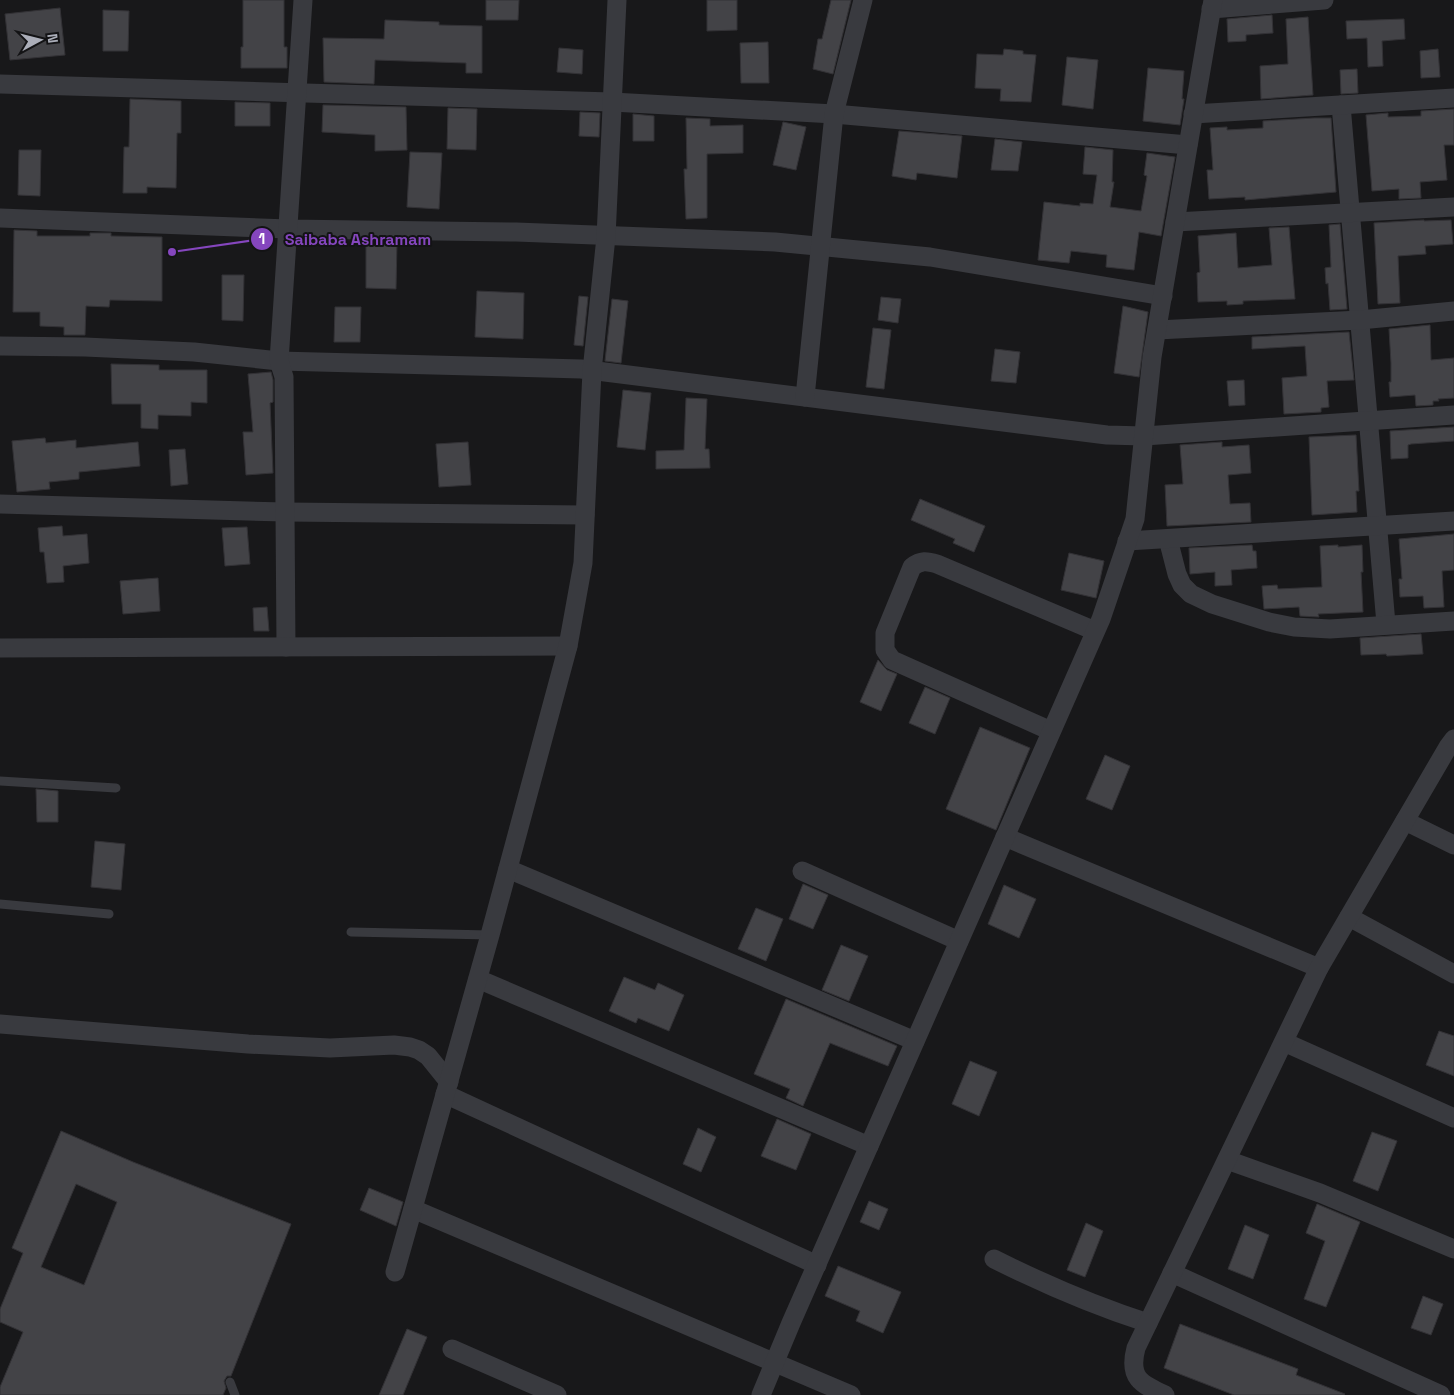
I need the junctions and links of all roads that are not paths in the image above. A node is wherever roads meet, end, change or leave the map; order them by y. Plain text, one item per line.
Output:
1 (303, 0) edge
2 (616, 0) edge
3 (863, 0) edge
4 (1324, 0) edge
5 (1212, 5) edge
6 (0, 84) edge
7 (297, 93) junction
8 (1454, 98) edge
9 (612, 102) junction
10 (1341, 105) junction
11 (834, 114) junction
12 (1193, 114) junction
13 (1188, 145) junction
14 (1454, 207) edge
15 (1351, 212) junction
16 (0, 218) edge
17 (1175, 222) junction
18 (288, 228) junction
19 (606, 236) junction
20 (821, 247) junction
21 (1163, 296) junction
22 (1454, 311) edge
23 (1360, 320) junction
24 (1157, 330) junction
25 (0, 346) edge
26 (279, 361) junction
27 (592, 371) junction
28 (806, 397) junction
29 (1454, 416) edge
30 (1369, 421) junction
31 (1144, 436) junction
32 (0, 504) edge
33 (285, 512) junction
34 (585, 516) junction
35 (1454, 520) edge
36 (1378, 526) junction
37 (1168, 539) junction
38 (1127, 541) junction
39 (1454, 621) edge
40 (1386, 624) junction
41 (1095, 631) junction
42 (568, 646) junction
43 (286, 647) junction
44 (0, 648) edge
45 (1051, 731) junction
46 (1454, 739) edge
47 (0, 781) edge
48 (116, 788) dead end
49 (1405, 821) junction
50 (1005, 837) junction
51 (1454, 845) edge
52 (508, 869) junction
53 (802, 871) dead end
54 (0, 904) edge
55 (109, 914) dead end
56 (1349, 917) junction
57 (351, 932) dead end
58 (490, 935) junction
59 (959, 941) junction
60 (1319, 968) junction
61 (1454, 974) edge
62 (478, 979) junction
63 (0, 1024) edge
64 (915, 1041) junction
65 (1284, 1042) junction
66 (447, 1088) junction
67 (1454, 1118) edge
68 (869, 1146) junction
69 (1227, 1160) junction
70 (413, 1210) junction
71 (1454, 1249) edge
72 (994, 1259) dead end
73 (817, 1266) junction
74 (395, 1272) dead end
75 (1172, 1274) junction
76 (1148, 1322) junction
77 (452, 1349) dead end
78 (775, 1364) junction
79 (230, 1382) dead end
80 (235, 1395) edge
81 (557, 1395) edge
82 (762, 1395) edge
83 (851, 1395) edge
84 (1165, 1395) edge
85 (1441, 1395) edge

1 - 7 street
2 - 9 street
3 - 11 street
4 - 5 street
5 - 12 street
6 - 7 street
7 - 9 street
7 - 18 street
8 - 10 street
9 - 11 street
9 - 19 street
10 - 12 street
10 - 15 street
11 - 13 street
11 - 20 street
12 - 13 street
13 - 17 street
14 - 15 street
15 - 17 street
15 - 23 street
16 - 18 street
17 - 21 street
18 - 19 street
18 - 26 street
19 - 20 street
19 - 27 street
20 - 21 street
20 - 28 street
21 - 24 street
22 - 23 street
23 - 24 street
23 - 30 street
24 - 31 street
25 - 26 street
26 - 27 street
26 - 33 street
27 - 28 street
27 - 34 street
28 - 31 street
29 - 30 street
30 - 31 street
30 - 36 street
31 - 38 street
32 - 33 street
33 - 34 street
33 - 43 street
34 - 42 street
35 - 36 street
36 - 37 street
36 - 40 street
37 - 38 street
37 - 40 street
38 - 41 street
39 - 40 street
41 - 45 street
41 - 45 street
42 - 43 street
42 - 52 street
43 - 44 street
45 - 50 street
46 - 49 street
47 - 48 lane
49 - 51 street
49 - 56 street
50 - 59 street
50 - 60 street
52 - 58 street
52 - 64 street
53 - 59 street
54 - 55 lane
56 - 60 street
56 - 61 street
57 - 58 lane
58 - 62 street
59 - 64 street
60 - 65 street
62 - 66 street
62 - 68 street
63 - 66 street
64 - 68 street
65 - 67 street
65 - 69 street
66 - 70 street
66 - 73 street
68 - 73 street
69 - 71 street
69 - 75 street
70 - 74 street
70 - 78 street
72 - 76 street
73 - 78 street
75 - 76 street
75 - 85 street
76 - 84 street
77 - 81 street
78 - 82 street
78 - 83 street
79 - 80 lane

